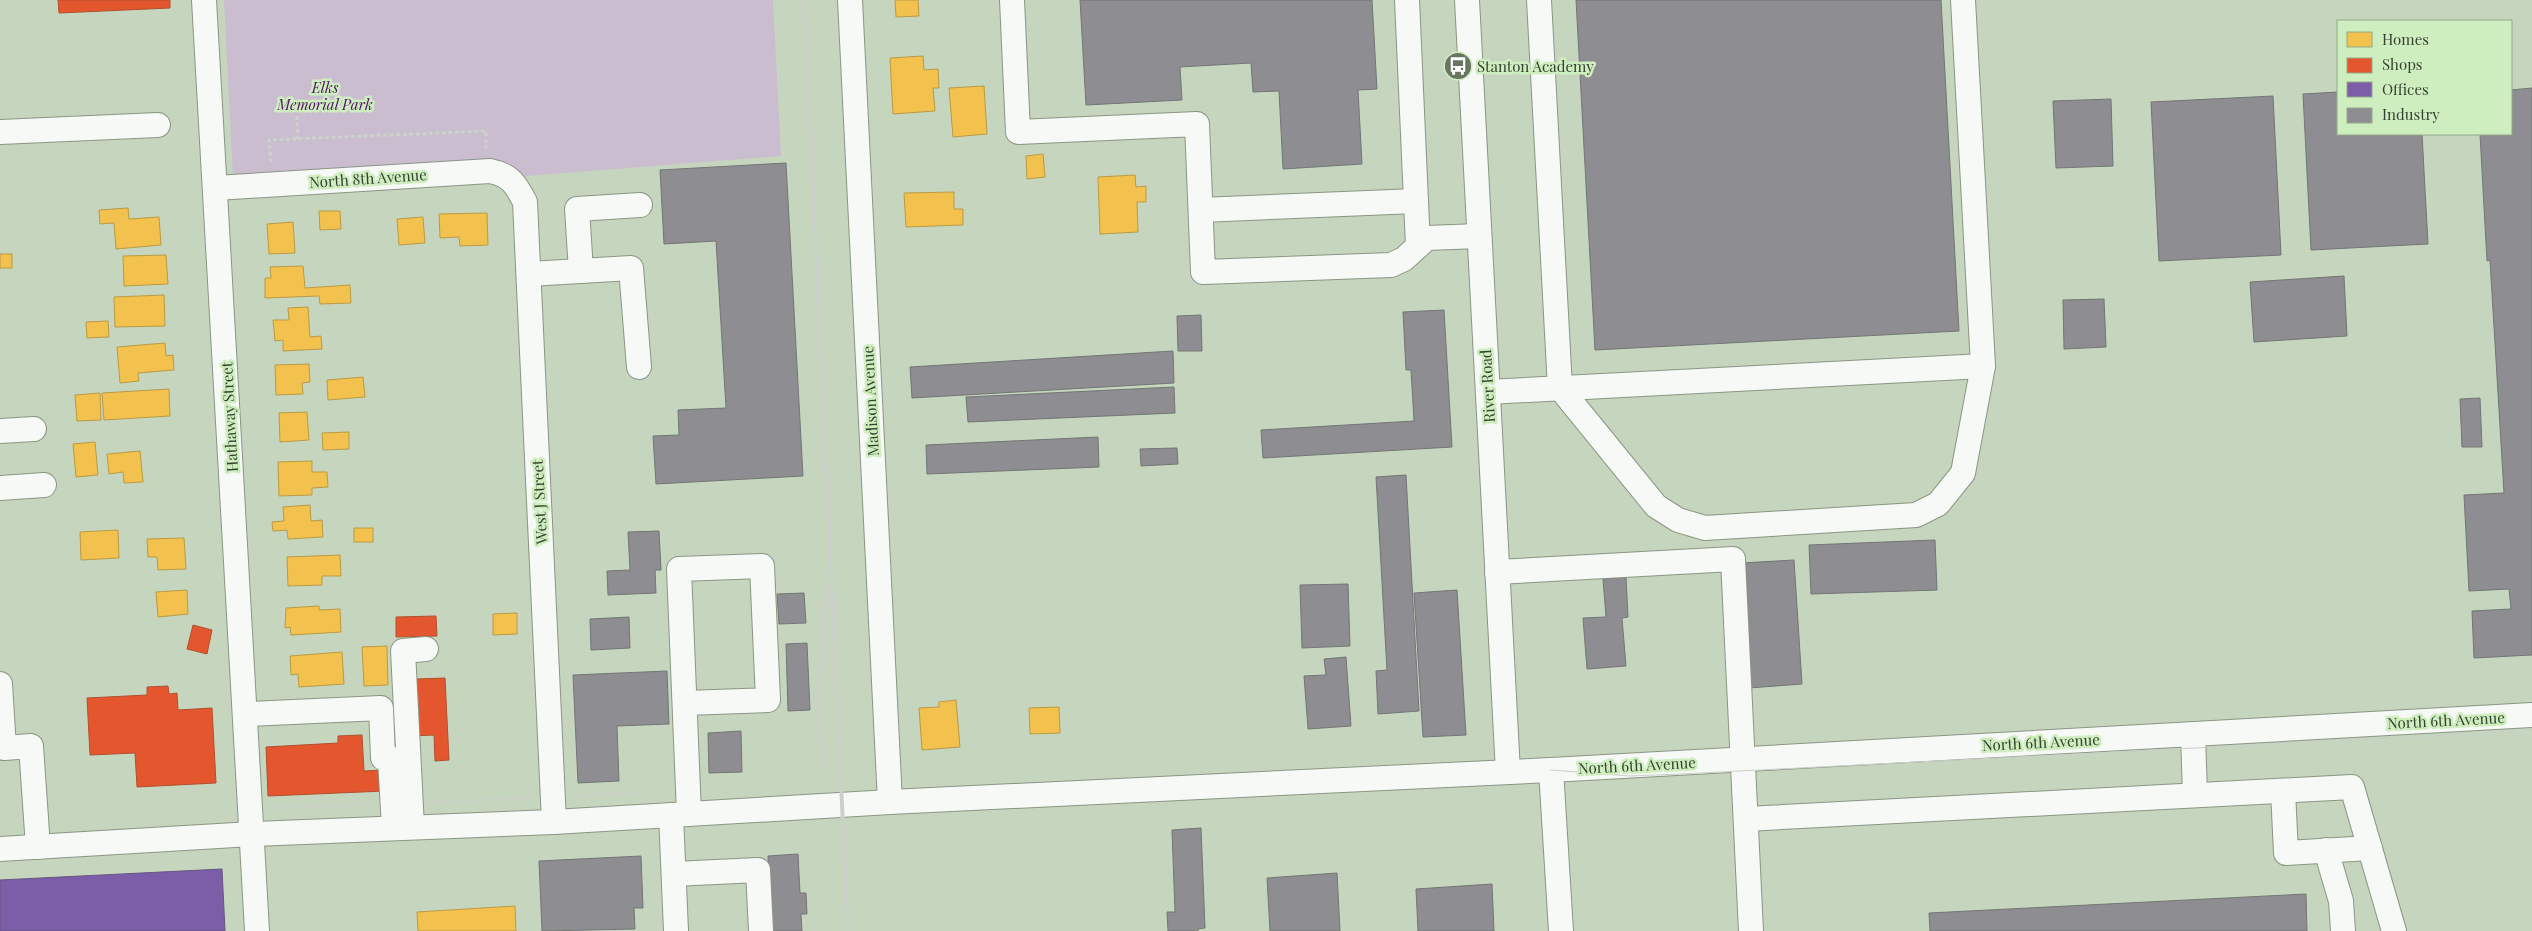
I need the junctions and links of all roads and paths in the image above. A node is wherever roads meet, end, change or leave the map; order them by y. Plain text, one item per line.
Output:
1 (204, 0) edge
2 (850, 0) edge
3 (1012, 0) edge
4 (1407, 0) edge
5 (1467, 0) edge
6 (1539, 0) edge
7 (1963, 0) edge
8 (297, 116) dead end
9 (158, 125) dead end
10 (0, 132) edge
11 (298, 139) junction
12 (486, 171) junction
13 (273, 184) junction
14 (516, 184) joint
15 (216, 188) junction
16 (1416, 201) junction
17 (640, 205) dead end
18 (1200, 210) junction
19 (1480, 236) junction
20 (1418, 246) junction
21 (581, 271) junction
22 (529, 274) junction
23 (1983, 366) junction
24 (639, 367) dead end
25 (1560, 388) junction
26 (1488, 392) junction
27 (34, 429) dead end
28 (0, 431) edge
29 (44, 484) dead end
30 (0, 488) edge
31 (1497, 572) junction
32 (426, 650) dead end
33 (0, 684) edge
34 (685, 703) junction
35 (246, 714) junction
36 (2532, 715) edge
37 (2193, 734) junction
38 (1744, 759) junction
39 (1551, 770) junction
40 (1508, 772) junction
41 (2283, 791) junction
42 (650, 792) dead end
43 (2195, 795) junction
44 (553, 797) junction
45 (890, 802) junction
46 (402, 803) junction
47 (251, 808) junction
48 (680, 814) junction
49 (1746, 819) junction
50 (554, 822) junction
51 (403, 828) junction
52 (252, 834) junction
53 (38, 847) junction
54 (2370, 848) junction
55 (0, 849) edge
56 (2326, 850) junction
57 (674, 874) junction
58 (257, 931) edge
59 (676, 931) edge
60 (761, 931) edge
61 (1562, 931) edge
62 (1751, 931) edge
63 (2343, 931) edge
64 (2394, 931) edge

1 - 15 street, Hathaway Street
2 - 45 street, Madison Avenue
3 - 18 street
4 - 16 street
5 - 19 street, River Road
6 - 25 street
7 - 23 street
8 - 11 path
9 - 10 street
11 - 12 path
11 - 13 path
12 - 13 street, North 8th Avenue
12 - 14 street, North 8th Avenue
13 - 15 street, North 8th Avenue
14 - 22 street, West J Street
15 - 35 street, Hathaway Street
16 - 18 street
16 - 20 street
17 - 21 street
18 - 20 street
19 - 20 street
19 - 26 street, River Road
21 - 22 street
21 - 24 street
22 - 44 street, West J Street
23 - 25 street
23 - 25 street
25 - 26 street
26 - 31 street, River Road
27 - 28 street
29 - 30 street
31 - 38 street
31 - 40 street, River Road
32 - 46 street
33 - 53 street
34 - 34 street
34 - 48 street
35 - 46 street
35 - 47 street, Hathaway Street
36 - 37 street, North 6th Avenue
37 - 38 street, North 6th Avenue
37 - 43 street
38 - 39 street, North 6th Avenue
38 - 49 street
39 - 40 street, North 6th Avenue
39 - 61 street
40 - 45 street, North 6th Avenue
41 - 43 street
41 - 54 street
41 - 56 street
42 - 44 path
43 - 49 street
44 - 46 path
44 - 50 street, West J Street
45 - 48 street, North 6th Avenue
46 - 47 path
46 - 51 street
47 - 52 street, Hathaway Street
48 - 50 street, North 6th Avenue
48 - 57 street
49 - 62 street
50 - 51 street, North 6th Avenue
51 - 52 street, North 6th Avenue
52 - 53 street, North 6th Avenue
52 - 58 street, Hathaway Street
53 - 55 street, North 6th Avenue
54 - 56 street
54 - 64 street
56 - 63 street
57 - 59 street
57 - 60 street

